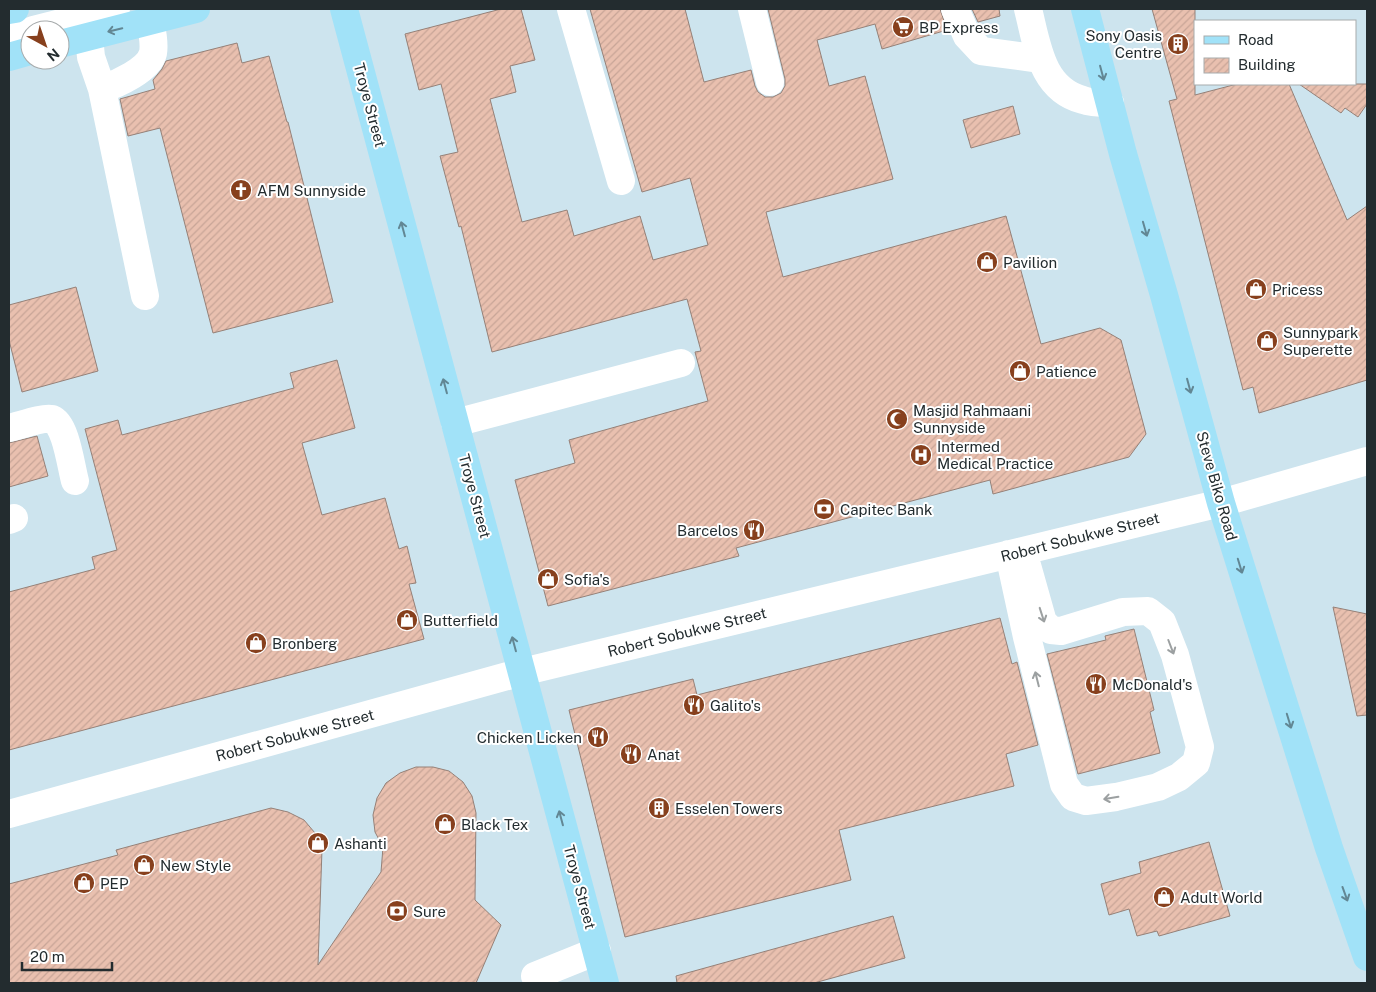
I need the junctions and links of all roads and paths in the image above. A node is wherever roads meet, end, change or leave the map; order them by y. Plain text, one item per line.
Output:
1 (15, 9) edge
2 (116, 9) edge
3 (196, 9) edge
4 (344, 9) edge
5 (571, 9) edge
6 (752, 9) edge
7 (955, 9) edge
8 (1028, 9) edge
9 (1085, 9) edge
10 (9, 10) edge
11 (70, 20) edge
12 (150, 20) junction
13 (89, 36) junction
14 (70, 41) edge
15 (1041, 59) junction
16 (770, 82) dead end
17 (102, 89) junction
18 (1110, 104) junction
19 (621, 180) dead end
20 (145, 296) dead end
21 (682, 363) dead end
22 (455, 423) junction
23 (9, 428) edge
24 (1367, 461) edge
25 (75, 481) dead end
26 (1221, 503) junction
27 (1016, 553) junction
28 (522, 672) junction
29 (9, 814) edge
30 (597, 951) junction
31 (1367, 957) edge
32 (535, 976) dead end
33 (605, 983) edge

1 - 10 main road
2 - 11 street
3 - 12 main road
22 -> 4 main road, Troye Street
5 - 19 street
6 - 16 street
7 - 15 street
8 - 15 street
9 -> 18 main road, Steve Biko Road
12 -> 13 main road
12 - 17 street
13 - 14 main road
13 - 17 street
15 - 18 street
17 - 20 street
18 -> 26 main road, Steve Biko Road
21 - 22 street
28 -> 22 main road, Troye Street
23 - 25 street
24 - 26 street, Robert Sobukwe Street
26 - 27 street, Robert Sobukwe Street
26 -> 31 main road, Steve Biko Road
27 -> 27 street
27 - 28 street, Robert Sobukwe Street
28 - 29 street, Robert Sobukwe Street
30 -> 28 main road, Troye Street
30 - 32 street
30 - 33 main road, Troye Street

